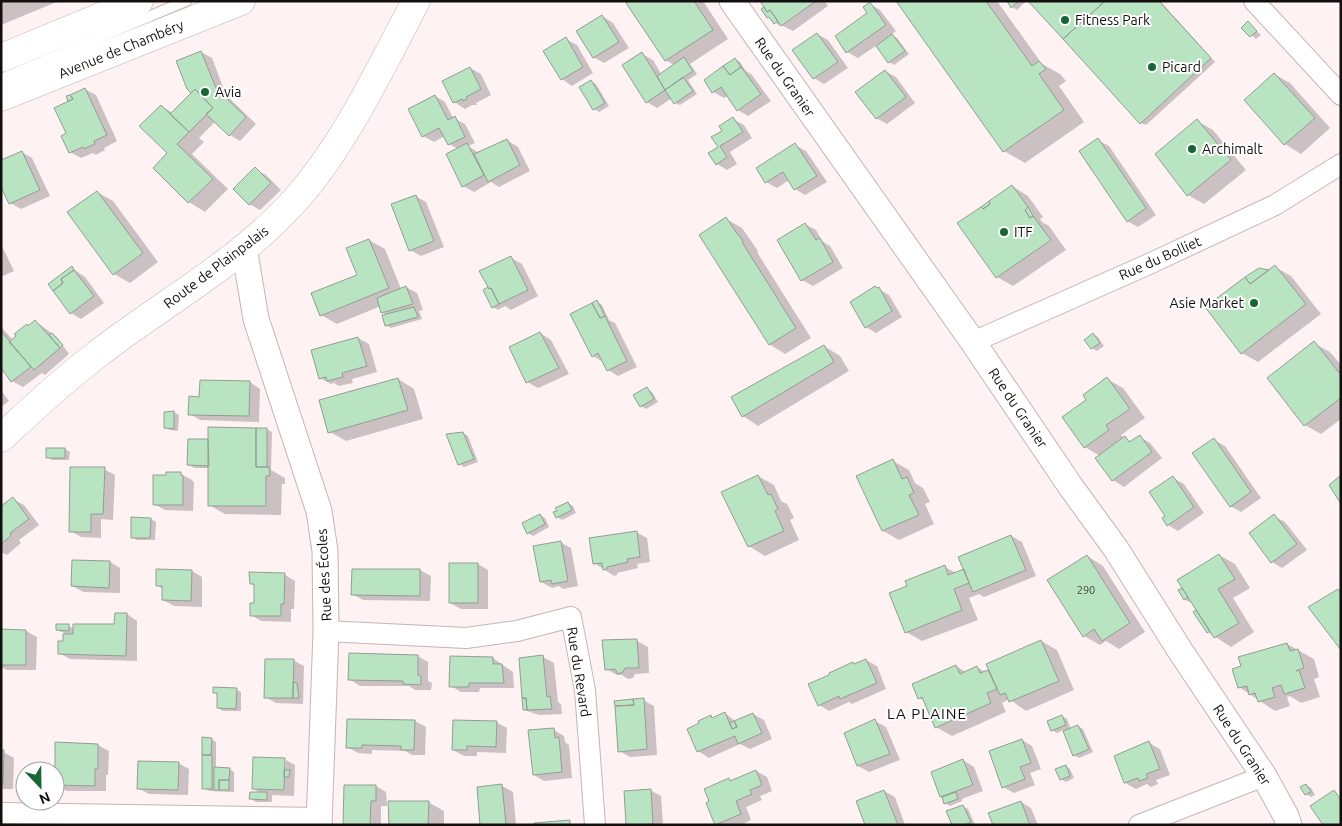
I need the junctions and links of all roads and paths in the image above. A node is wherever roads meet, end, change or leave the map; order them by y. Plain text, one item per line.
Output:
1 (139, 1) edge
2 (186, 1) edge
3 (241, 1) edge
4 (402, 1) edge
5 (416, 1) edge
6 (732, 1) edge
7 (1254, 1) edge
8 (386, 56) junction
9 (1, 58) edge
10 (1, 78) edge
11 (1341, 95) edge
12 (1, 97) edge
13 (1341, 164) edge
14 (244, 247) junction
15 (973, 342) junction
16 (1, 438) edge
17 (326, 631) junction
18 (1264, 776) junction
19 (1, 813) edge
20 (319, 822) edge
21 (595, 825) edge
22 (1139, 825) edge
23 (1290, 825) edge

1 - 9 main road
2 - 10 lane
3 - 12 main road, Avenue de Chambéry
4 - 8 main road, Route de Plainpalais
5 - 8 main road, Route de Plainpalais
6 - 15 street, Rue du Granier
7 - 11 street
8 - 14 main road, Route de Plainpalais
13 - 15 street, Rue du Bolliet
14 - 16 main road, Route de Plainpalais
14 - 17 street, Rue des Écoles
15 - 18 street, Rue du Granier
17 - 20 street, Rue des Écoles
17 - 21 street, Rue du Revard
18 - 22 street
18 - 23 street, Rue du Granier
19 - 20 street

